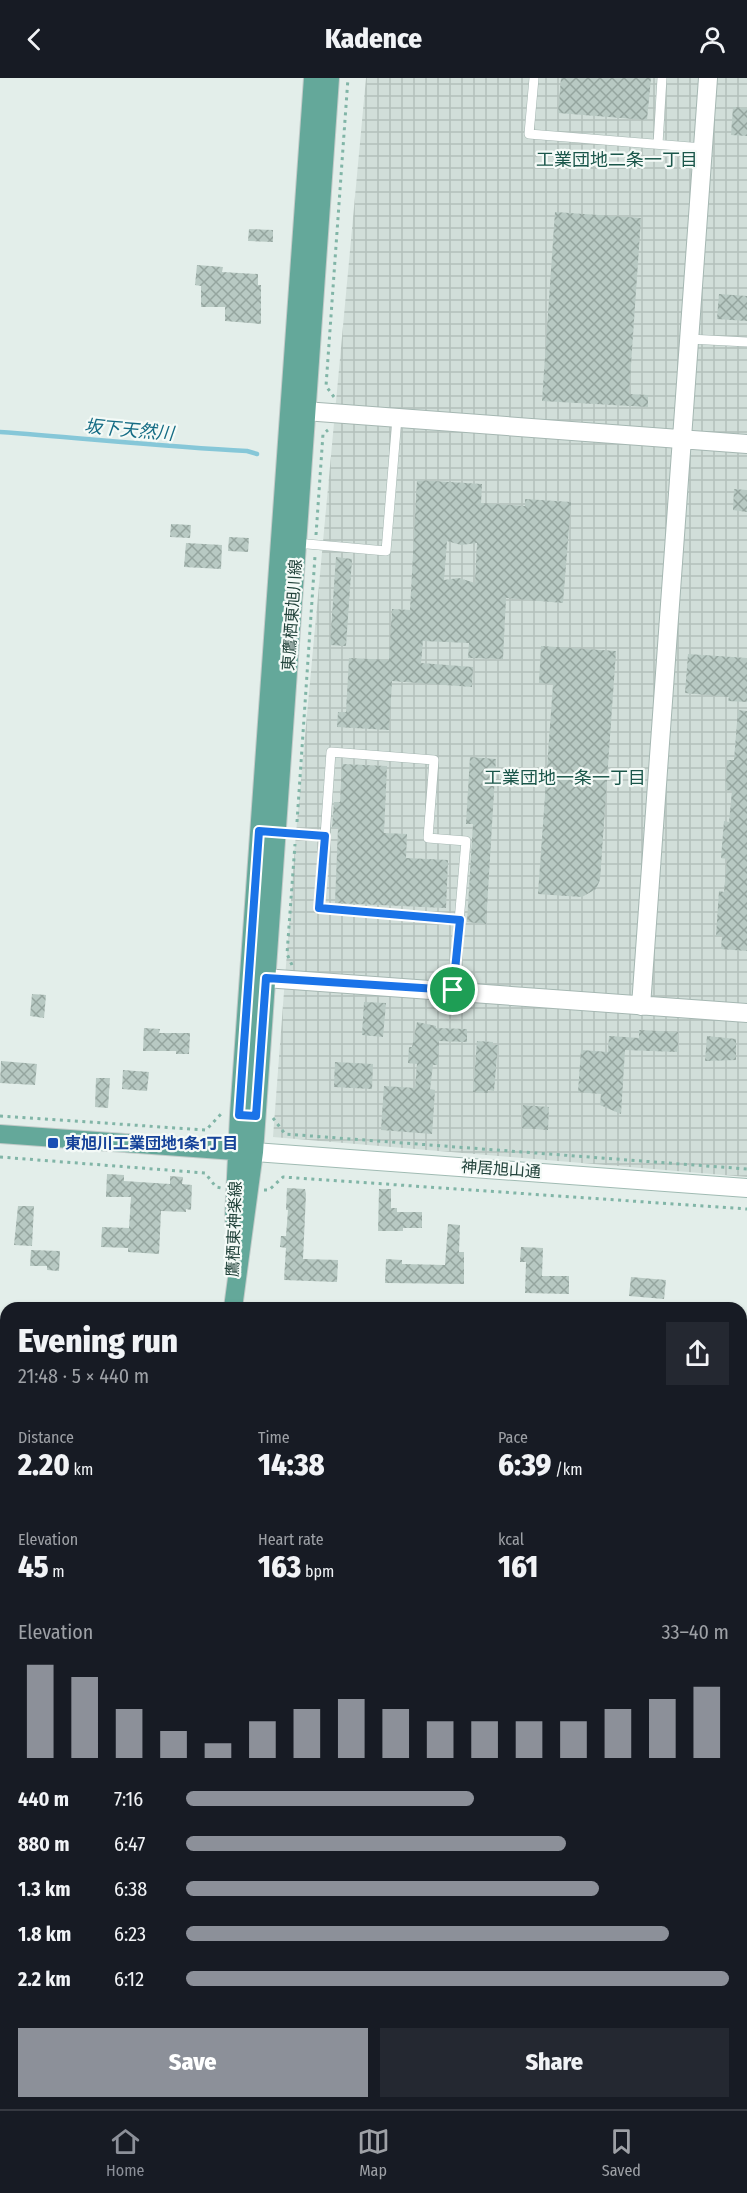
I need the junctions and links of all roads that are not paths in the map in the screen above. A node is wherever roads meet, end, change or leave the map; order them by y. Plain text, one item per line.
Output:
1 (313, 78) edge
2 (330, 78) edge
3 (534, 78) edge
4 (662, 78) edge
5 (708, 78) edge
6 (658, 144) junction
7 (703, 148) junction
8 (689, 339) junction
9 (747, 342) edge
10 (298, 411) junction
11 (398, 418) junction
12 (682, 440) junction
13 (747, 444) edge
14 (298, 543) junction
15 (268, 831) junction
16 (325, 836) junction
17 (460, 920) junction
18 (257, 978) junction
19 (453, 990) junction
20 (641, 1006) junction
21 (747, 1012) edge
22 (0, 1134) edge
23 (245, 1151) junction
24 (747, 1188) edge
25 (232, 1302) edge

1 - 10 main road, 東鷹栖東旭川線
2 - 10 main road, 東鷹栖東旭川線
3 - 6 lane
4 - 6 lane
5 - 7 street
6 - 7 lane
7 - 8 street
8 - 9 lane
8 - 12 street
10 - 11 street
10 - 14 main road, 東鷹栖東旭川線
11 - 12 street
11 - 14 lane
12 - 13 street
12 - 20 street
14 - 15 main road, 東鷹栖東旭川線
15 - 16 lane
15 - 18 main road, 東鷹栖東旭川線
16 - 17 lane
16 - 17 lane
17 - 19 lane
18 - 19 street
18 - 23 main road, 東鷹栖東旭川線
19 - 20 street
20 - 21 street
22 - 23 main road
23 - 24 street, 神居旭山通
23 - 25 main road, 鷹栖東神楽線

